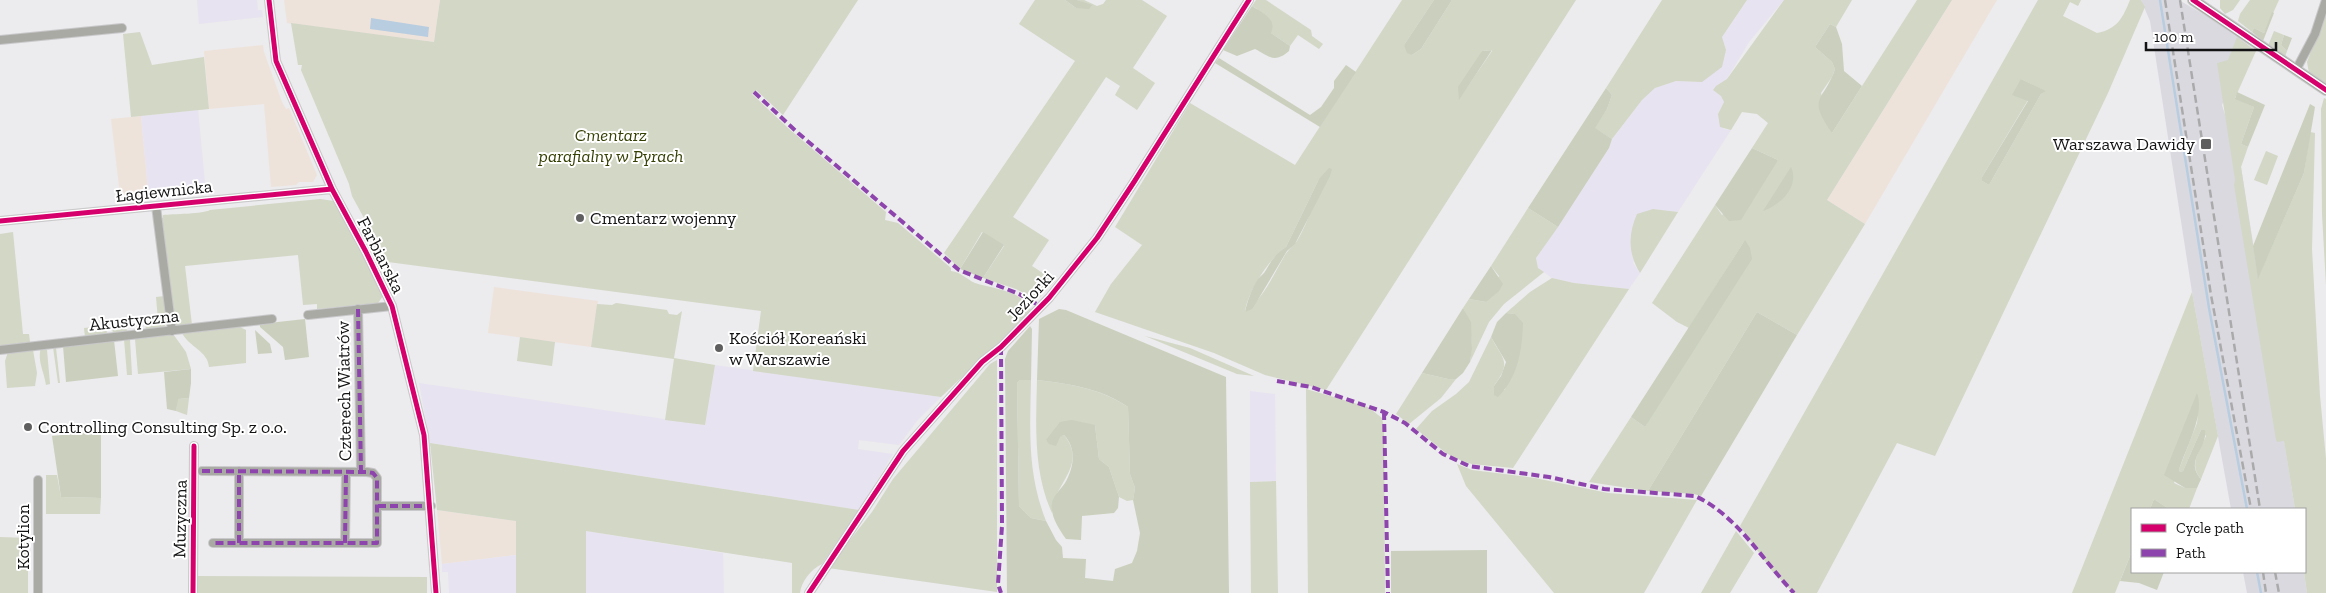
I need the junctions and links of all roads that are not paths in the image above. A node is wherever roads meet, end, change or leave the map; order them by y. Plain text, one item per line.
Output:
1 (269, 0) edge
2 (1249, 0) edge
3 (2194, 0) edge
4 (2326, 0) edge
5 (122, 28) dead end
6 (0, 40) edge
7 (2296, 70) junction
8 (2326, 90) edge
9 (332, 189) junction
10 (156, 206) junction
11 (0, 222) edge
12 (392, 306) junction
13 (358, 309) junction
14 (308, 314) dead end
15 (272, 319) dead end
16 (172, 331) junction
17 (0, 350) edge
18 (194, 446) dead end
19 (202, 471) dead end
20 (239, 472) junction
21 (346, 472) junction
22 (361, 472) junction
23 (38, 480) dead end
24 (378, 506) junction
25 (431, 506) junction
26 (213, 543) dead end
27 (239, 543) junction
28 (345, 543) junction
29 (38, 593) edge
30 (193, 593) edge
31 (436, 593) edge
32 (809, 593) edge

1 - 9 street, Farbiarska
2 - 32 street, Jeziorki
3 - 7 street
4 - 7 street
5 - 6 street
7 - 8 street
9 - 10 street, Łagiewnicka
9 - 12 street, Farbiarska
10 - 11 street, Łagiewnicka
10 - 16 street
12 - 13 street
12 - 25 street, Farbiarska
13 - 14 street
13 - 22 street, Czterech Wiatrów
15 - 16 street, Akustyczna
16 - 17 street, Akustyczna
18 - 30 street, Muzyczna
19 - 20 street, Czterech Wiatrów
20 - 21 street, Czterech Wiatrów
20 - 27 street
21 - 22 street, Czterech Wiatrów
21 - 28 street
22 - 24 street, Czterech Wiatrów
23 - 29 street, Kotylion
24 - 25 street
24 - 28 street, Czterech Wiatrów
25 - 31 street, Farbiarska
26 - 27 street, Czterech Wiatrów
27 - 28 street, Czterech Wiatrów

